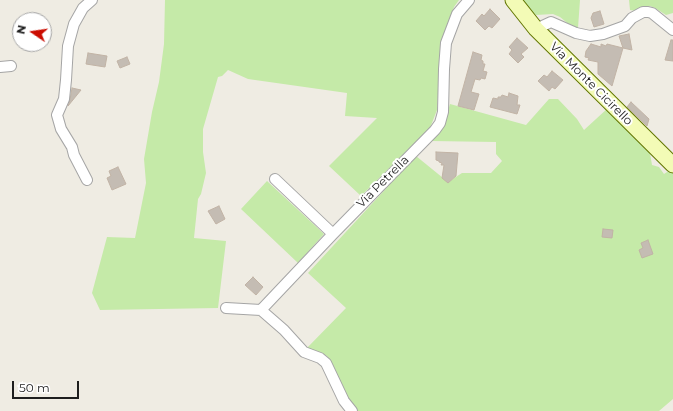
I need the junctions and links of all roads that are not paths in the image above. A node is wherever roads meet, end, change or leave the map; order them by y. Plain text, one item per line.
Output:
1 (92, 0) edge
2 (469, 0) edge
3 (513, 0) edge
4 (536, 28) junction
5 (673, 30) edge
6 (0, 66) edge
7 (11, 66) dead end
8 (673, 165) edge
9 (275, 179) dead end
10 (87, 180) dead end
11 (333, 234) junction
12 (226, 308) dead end
13 (261, 310) junction
14 (352, 411) edge

1 - 10 street
2 - 11 street, Via Petrella
3 - 4 street, Via Monte Cicirello
4 - 5 street
4 - 8 street, Via Monte Cicirello
6 - 7 street
9 - 11 street
11 - 13 street, Via Petrella
12 - 13 street
13 - 14 street

